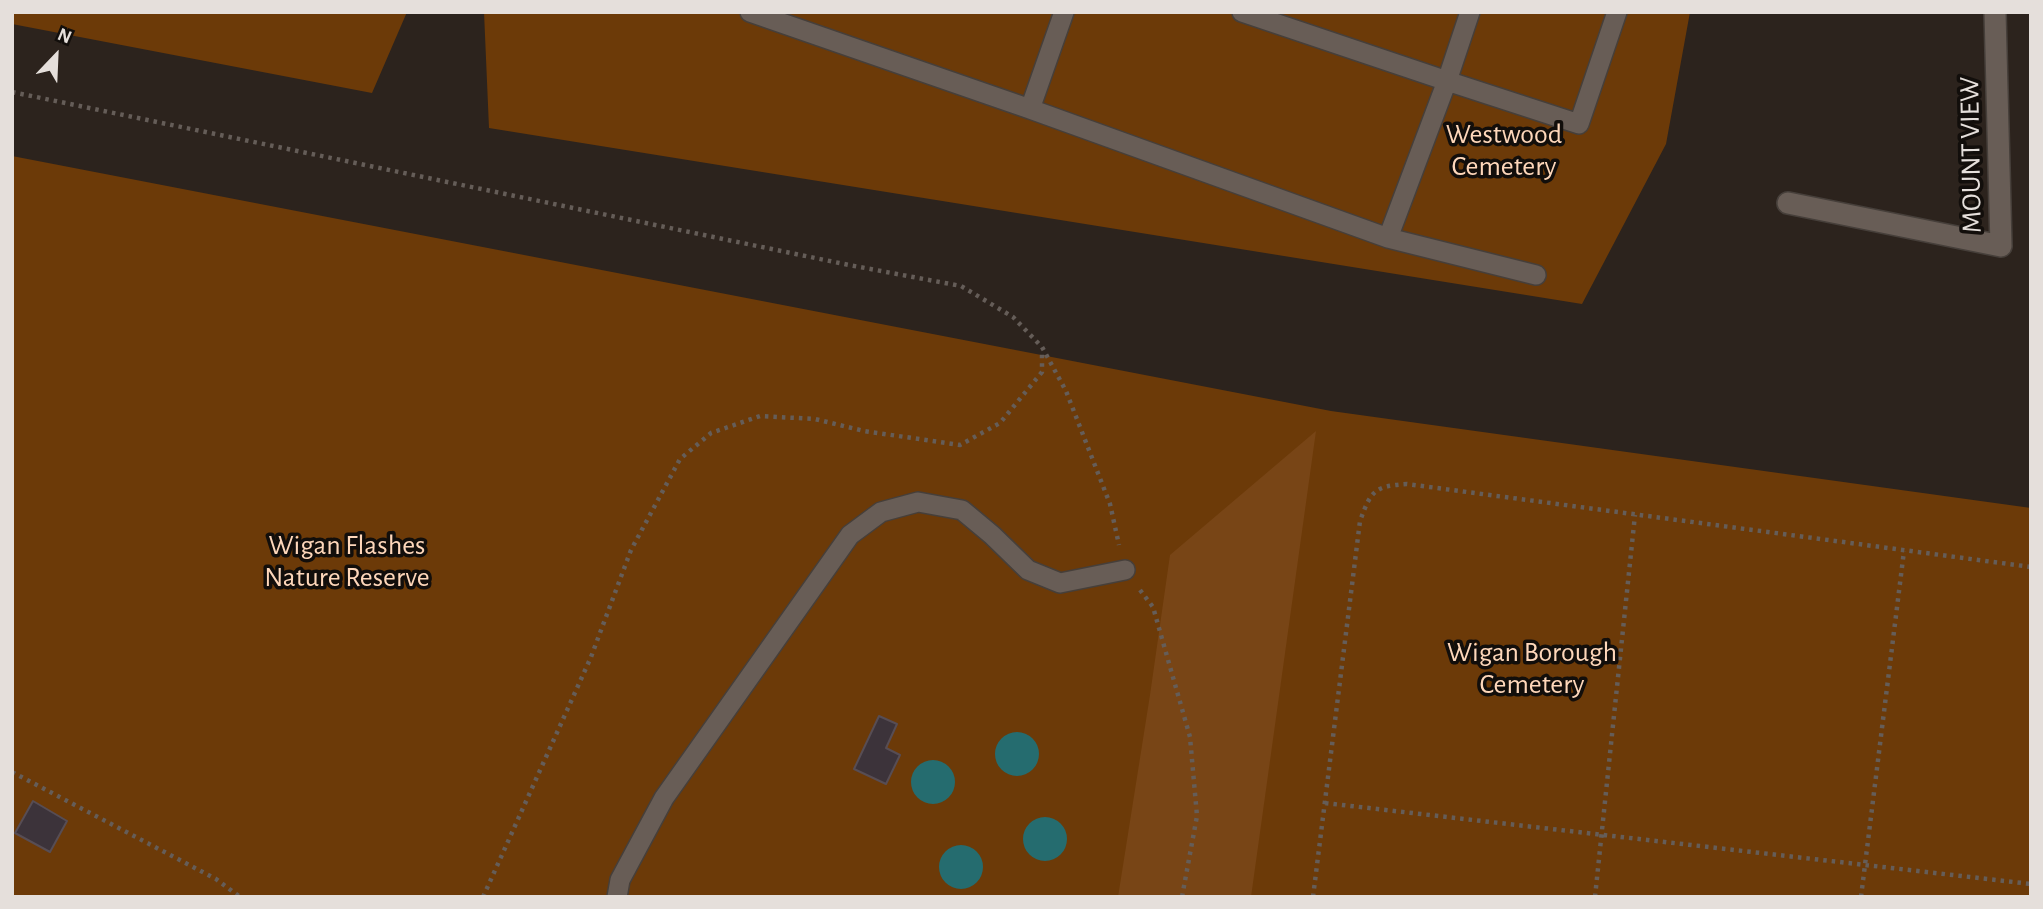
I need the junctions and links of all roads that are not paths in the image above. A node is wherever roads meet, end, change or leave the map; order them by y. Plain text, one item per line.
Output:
1 (750, 12) edge
2 (1064, 12) edge
3 (1242, 12) edge
4 (1470, 12) edge
5 (1617, 12) edge
6 (1995, 12) edge
7 (774, 16) edge
8 (1447, 81) junction
9 (1030, 109) junction
10 (1788, 203) dead end
11 (1388, 238) junction
12 (1536, 275) dead end
13 (1125, 570) road end
14 (617, 897) edge

1 - 7 lane
2 - 9 lane
3 - 8 lane
4 - 8 lane
5 - 8 lane
6 - 10 street, MOUNT VIEW
7 - 9 lane
8 - 11 lane
9 - 11 lane
11 - 12 lane
13 - 14 lane

